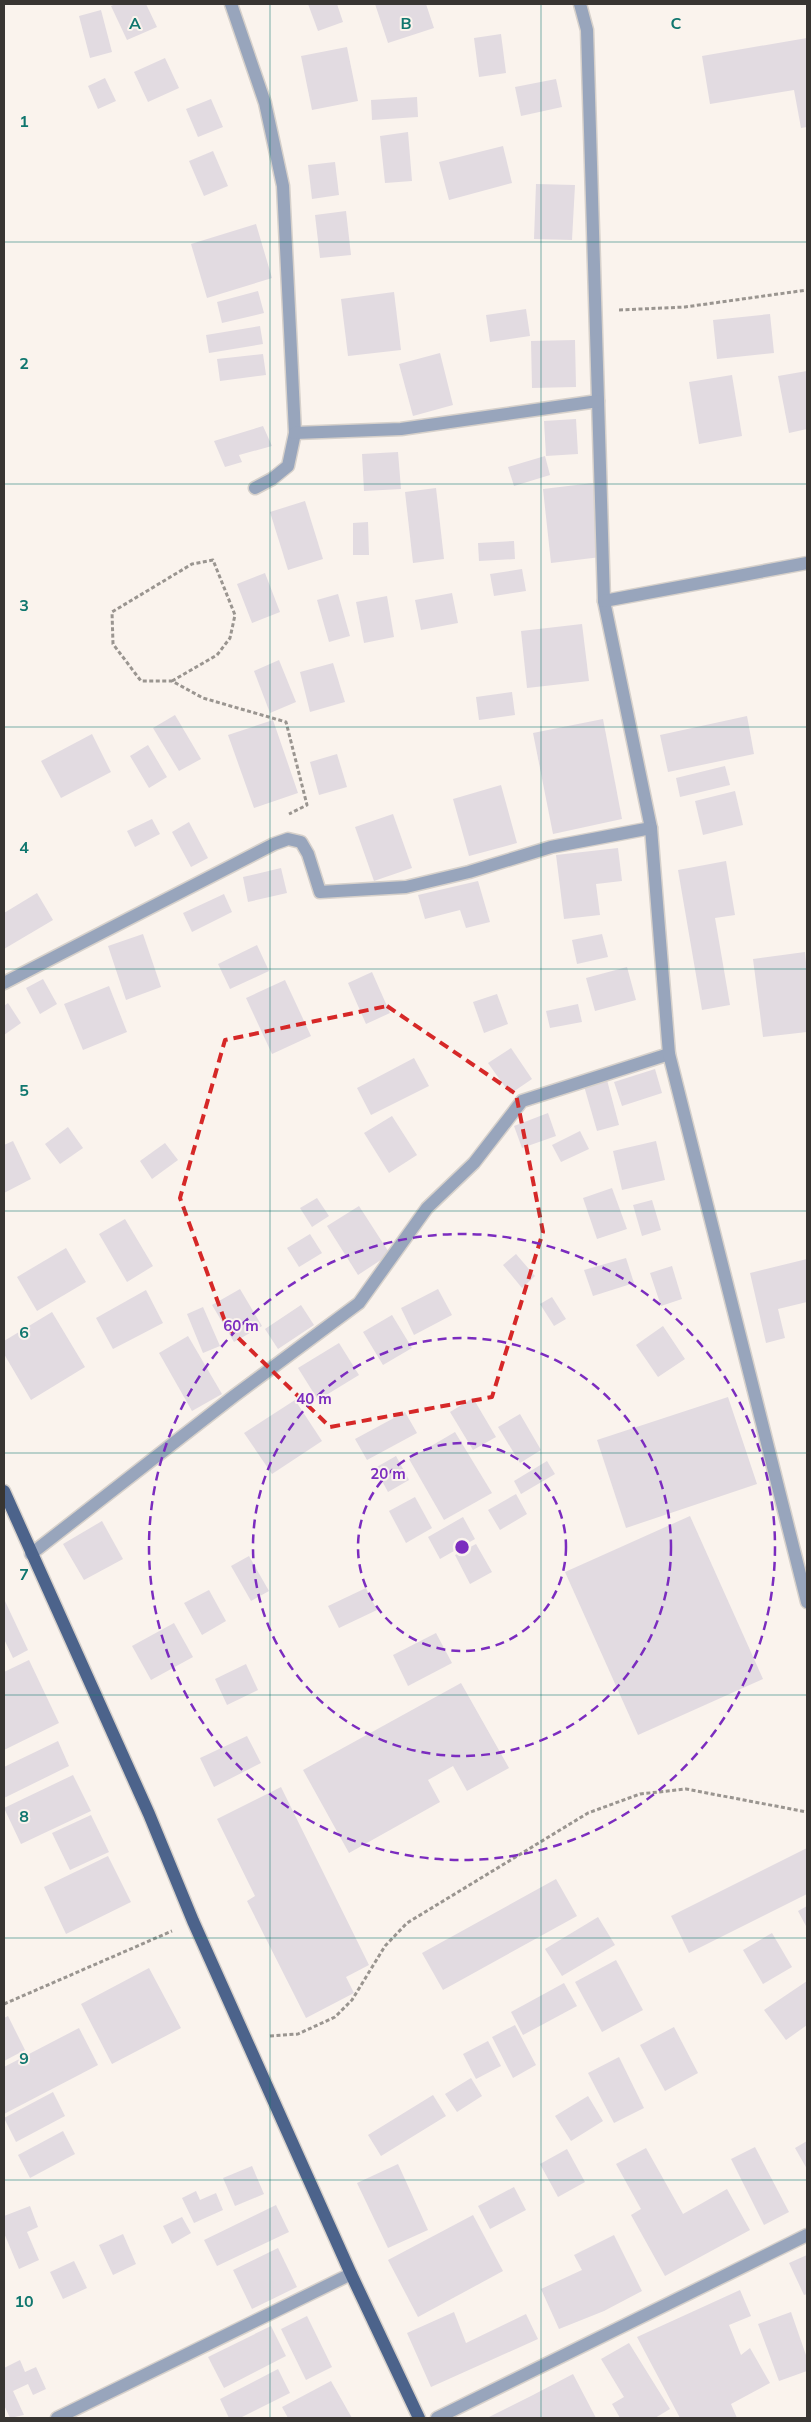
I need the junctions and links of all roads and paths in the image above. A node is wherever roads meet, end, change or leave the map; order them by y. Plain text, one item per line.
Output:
1 (230, 4) edge
2 (580, 4) edge
3 (807, 290) edge
4 (597, 311) junction
5 (598, 401) junction
6 (295, 433) junction
7 (255, 488) dead end
8 (807, 563) edge
9 (604, 601) junction
10 (172, 681) junction
11 (281, 818) dead end
12 (651, 828) junction
13 (4, 984) edge
14 (669, 1054) junction
15 (4, 1491) edge
16 (31, 1554) junction
17 (807, 1602) edge
18 (807, 1812) edge
19 (194, 1921) junction
20 (4, 2004) edge
21 (247, 2038) junction
22 (807, 2236) edge
23 (351, 2274) junction
24 (57, 2418) edge
25 (419, 2418) edge
26 (437, 2418) edge

1 - 6 street
2 - 4 street
3 - 4 path
4 - 5 street
5 - 6 street
5 - 9 street
6 - 7 street
8 - 9 street
9 - 12 street
10 - 10 path
10 - 11 path
12 - 13 street
12 - 14 street
14 - 16 street
14 - 17 street
15 - 16 main road
16 - 19 main road
18 - 21 path
19 - 20 path
19 - 21 main road
21 - 23 main road
22 - 26 street
23 - 24 street
23 - 25 main road

